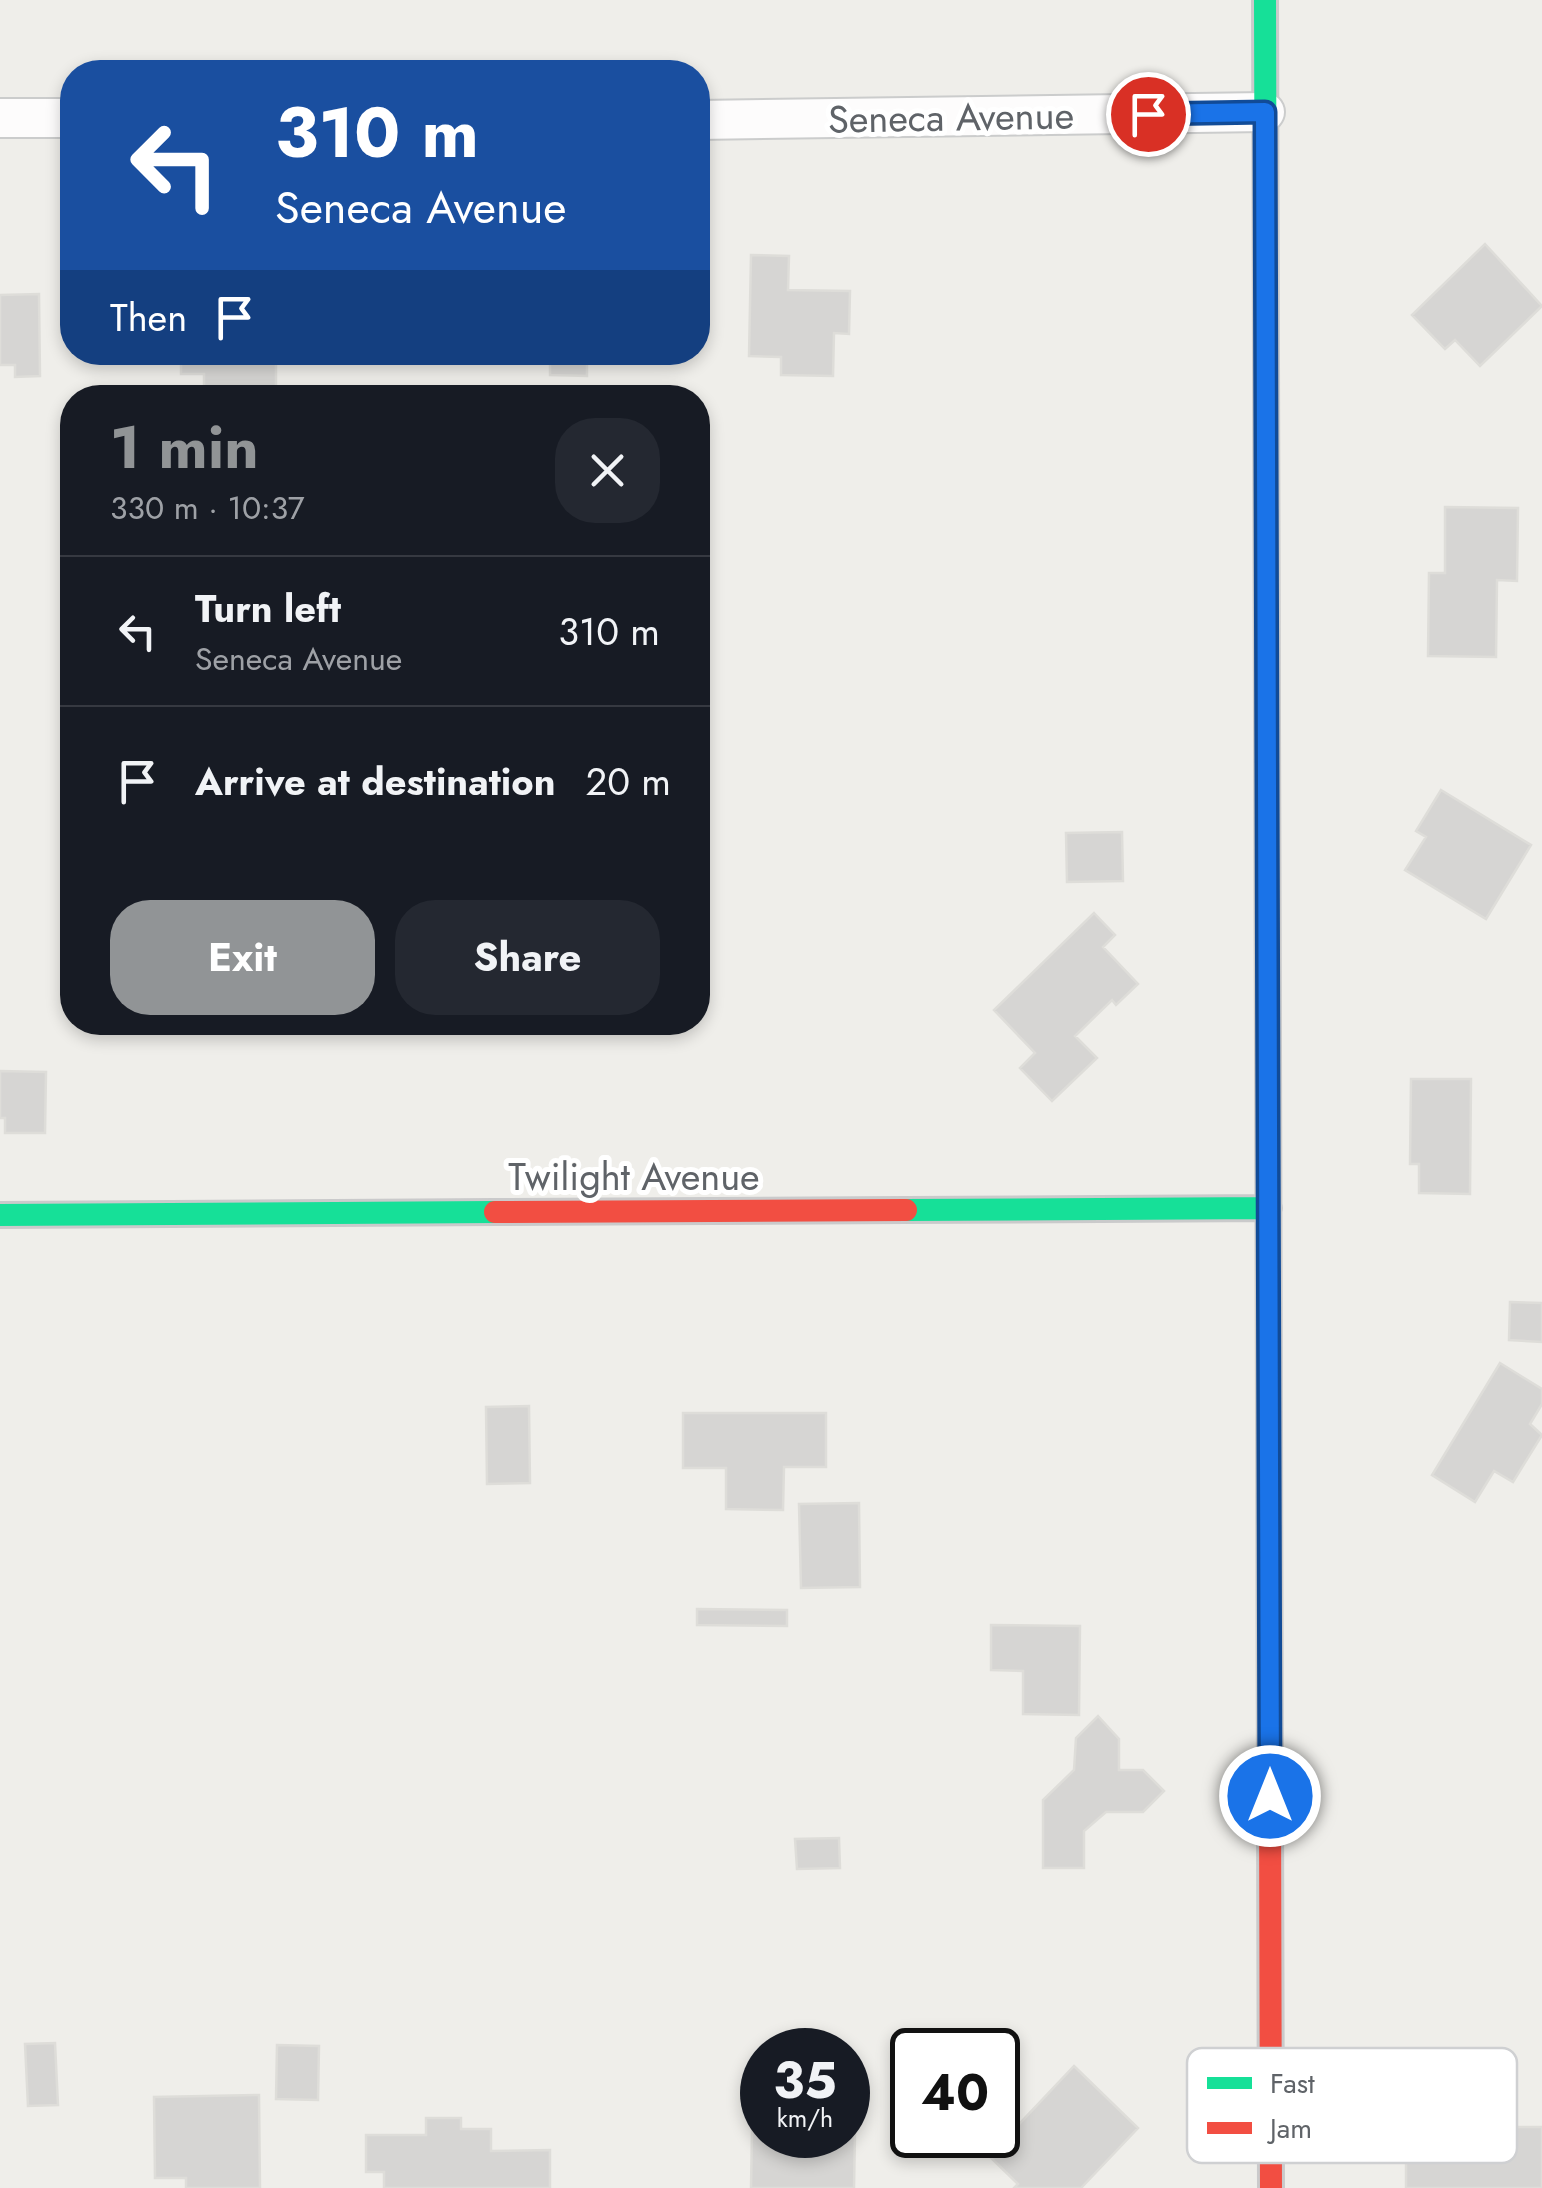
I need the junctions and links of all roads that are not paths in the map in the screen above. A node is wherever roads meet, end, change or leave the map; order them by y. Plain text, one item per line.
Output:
1 (1265, 0) edge
2 (1265, 112) junction
3 (0, 118) edge
4 (60, 118) edge
5 (710, 120) edge
6 (1269, 1208) junction
7 (0, 1215) edge
8 (1271, 2048) edge
9 (1271, 2163) edge
10 (1271, 2188) edge

1 - 2 street
2 - 5 street, Seneca Avenue
2 - 6 street
3 - 4 street
6 - 7 street, Twilight Avenue
6 - 8 street
9 - 10 street

